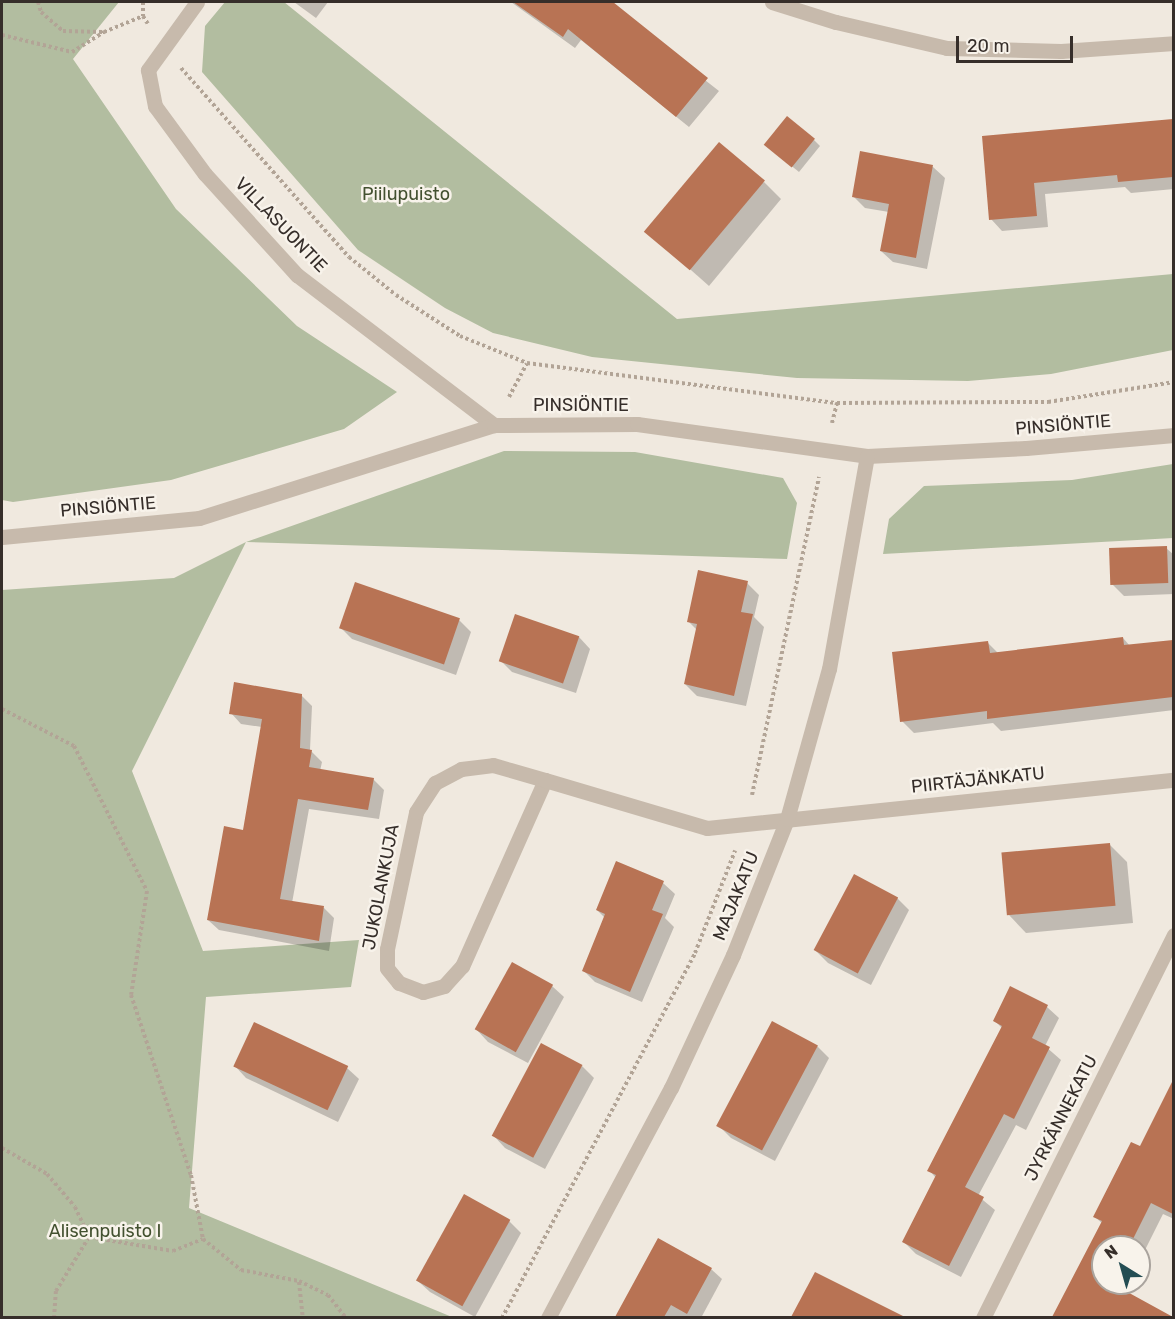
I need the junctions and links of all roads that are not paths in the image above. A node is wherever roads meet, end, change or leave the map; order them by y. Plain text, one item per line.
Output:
1 (197, 2) edge
2 (772, 2) edge
3 (1173, 44) edge
4 (494, 424) junction
5 (1173, 435) edge
6 (867, 456) junction
7 (2, 537) edge
8 (545, 780) junction
9 (1173, 780) edge
10 (787, 819) junction
11 (1173, 935) edge
12 (548, 1317) edge
13 (983, 1317) edge

1 - 4 street, VILLASUONTIE
2 - 3 street
4 - 6 street, PINSIÖNTIE
4 - 7 street, PINSIÖNTIE
5 - 6 street, PINSIÖNTIE
6 - 10 street, MAJAKATU
8 - 8 street, JUKOLANKUJA
8 - 10 street, JUKOLANKUJA
9 - 10 street, PIIRTÄJÄNKATU
10 - 12 street, MAJAKATU
11 - 13 street, JYRKÄNNEKATU

